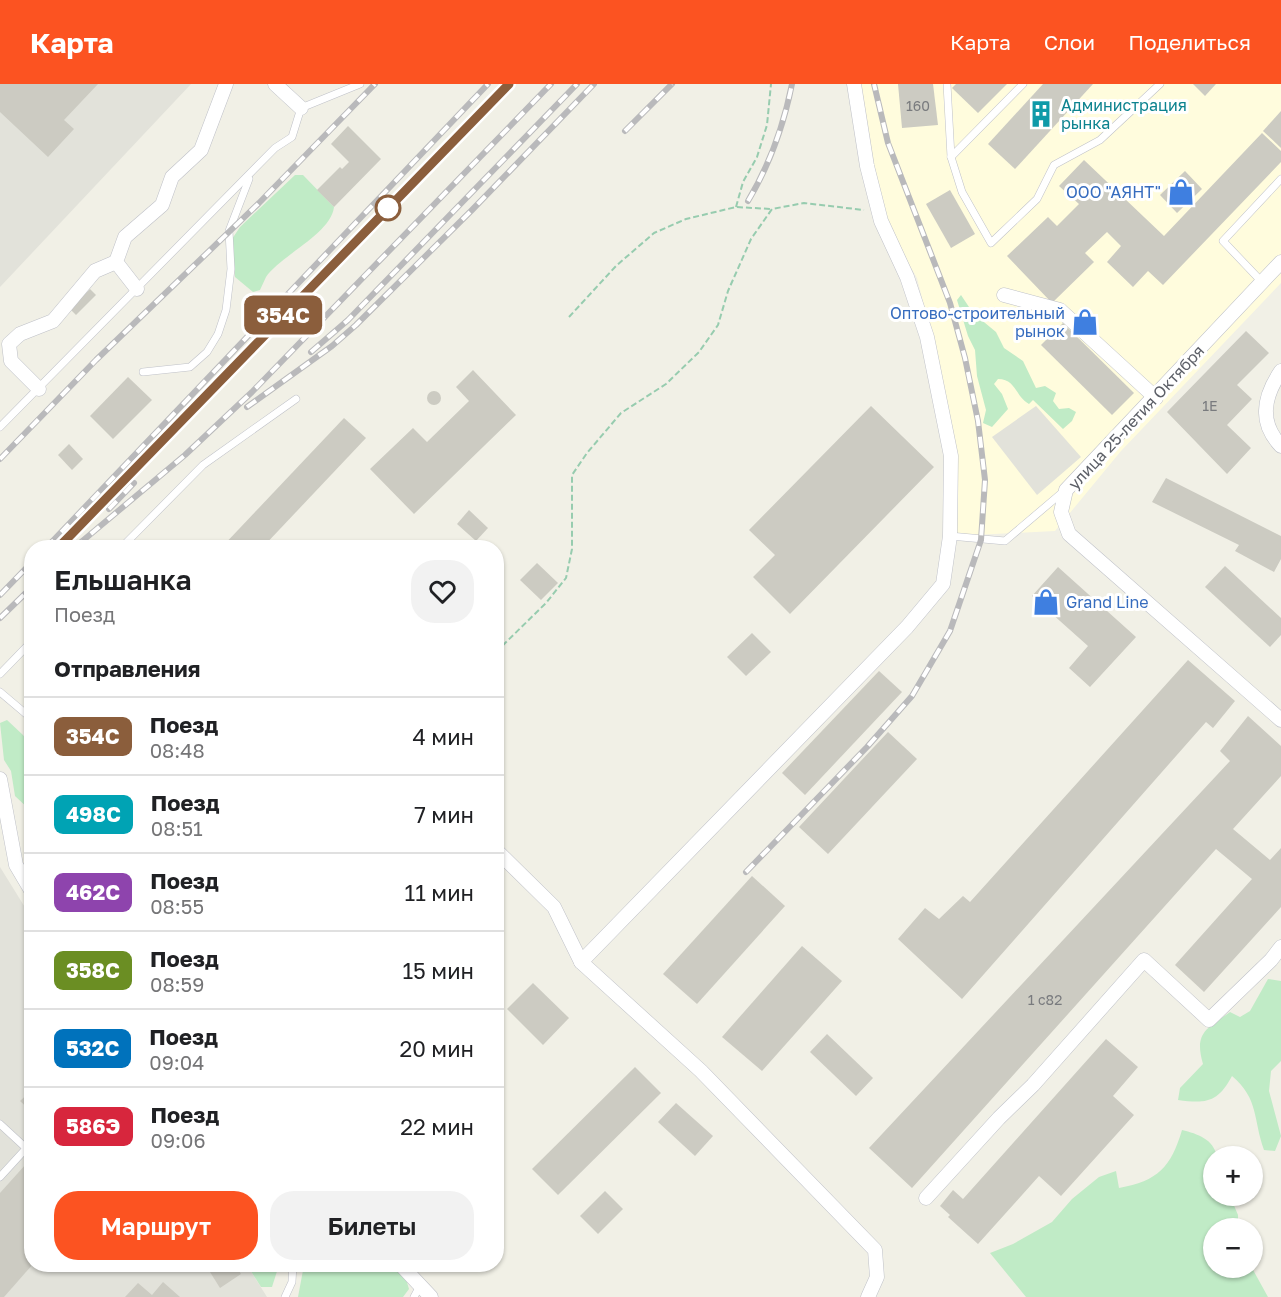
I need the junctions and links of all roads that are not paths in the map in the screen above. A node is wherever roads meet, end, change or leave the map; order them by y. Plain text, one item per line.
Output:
1 (226, 84) edge
2 (275, 84) edge
3 (360, 84) edge
4 (854, 84) edge
5 (947, 84) edge
6 (1023, 84) edge
7 (1160, 84) edge
8 (301, 108) junction
9 (951, 157) junction
10 (251, 172) junction
11 (1281, 179) edge
12 (116, 262) junction
13 (1278, 272) edge
14 (1262, 282) junction
15 (137, 289) junction
16 (1004, 296) dead end
17 (1281, 371) edge
18 (143, 372) dead end
19 (39, 389) junction
20 (1155, 398) junction
21 (296, 399) dead end
22 (0, 427) edge
23 (1281, 446) edge
24 (1065, 490) junction
25 (950, 536) junction
26 (128, 540) edge
27 (24, 649) edge
28 (0, 674) edge
29 (0, 692) edge
30 (24, 712) edge
31 (1281, 720) edge
32 (0, 779) edge
33 (504, 858) edge
34 (24, 878) edge
35 (1281, 947) edge
36 (581, 962) junction
37 (0, 1124) edge
38 (24, 1146) edge
39 (24, 1150) edge
40 (0, 1177) edge
41 (926, 1198) dead end
42 (293, 1272) edge
43 (405, 1272) edge
44 (417, 1291) edge
45 (285, 1297) edge
46 (432, 1297) edge
47 (868, 1297) edge

1 - 12 street
2 - 8 street
3 - 8 lane
4 - 25 street
5 - 9 lane
6 - 9 lane
7 - 9 lane
8 - 10 lane
10 - 15 lane
10 - 18 lane
11 - 14 lane
12 - 15 street
12 - 19 street
13 - 14 street, улица 25-летия Октября
14 - 20 street, улица 25-летия Октября
15 - 19 lane
16 - 20 street
17 - 23 street
19 - 22 lane
20 - 24 street, улица 25-летия Октября
21 - 26 lane
24 - 25 lane
24 - 31 street, улица 25-летия Октября
25 - 36 street
27 - 28 lane
29 - 30 lane
32 - 34 street
33 - 36 street
35 - 41 street
36 - 47 street
37 - 38 lane
39 - 40 lane
42 - 45 lane
43 - 44 street
44 - 46 street

